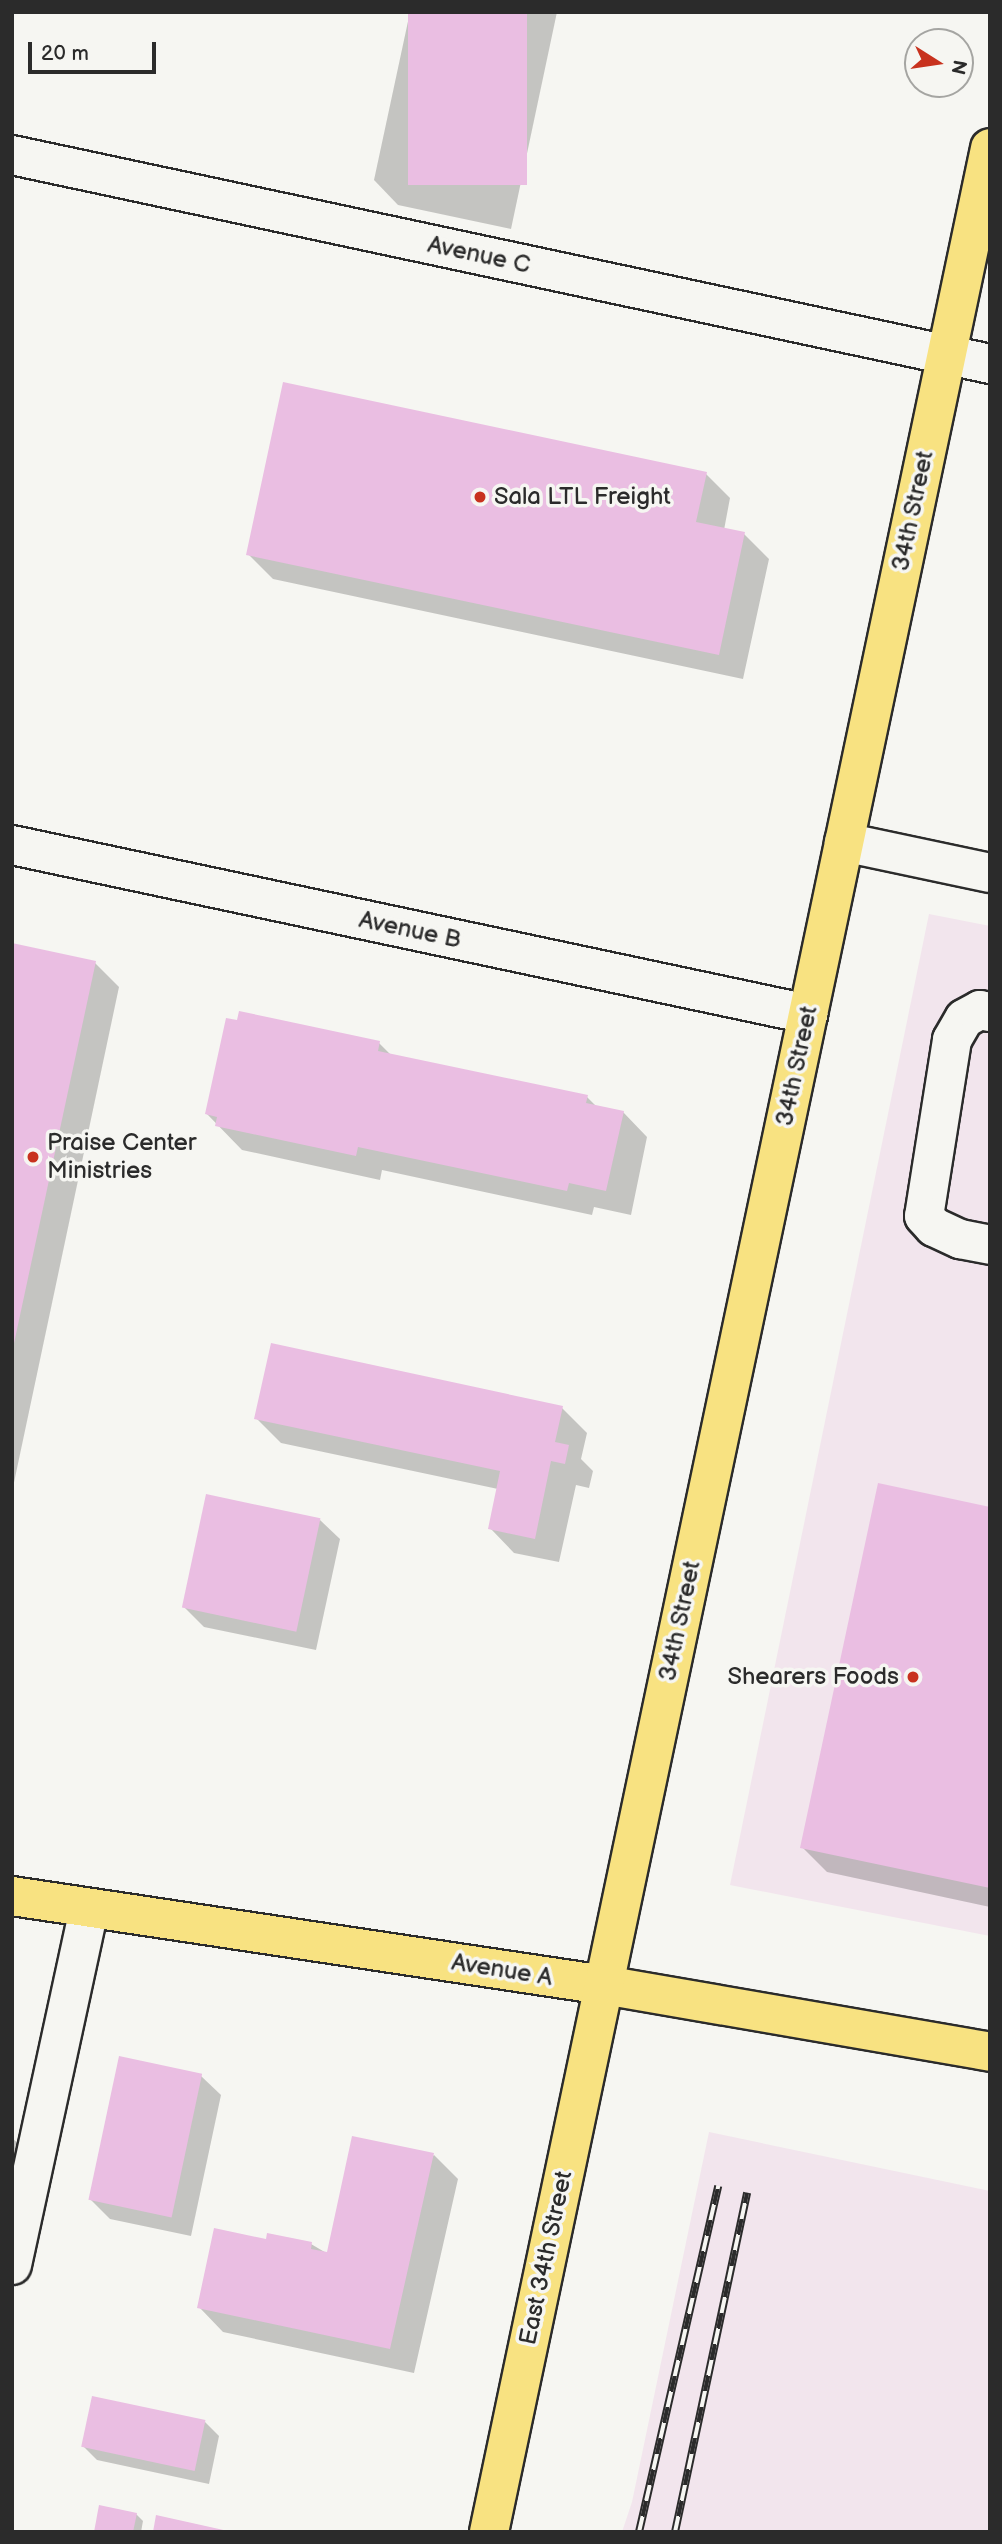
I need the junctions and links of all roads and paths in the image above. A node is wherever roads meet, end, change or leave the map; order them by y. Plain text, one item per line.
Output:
1 (990, 148) edge
2 (12, 155) edge
3 (946, 355) junction
4 (990, 364) edge
5 (844, 842) junction
6 (12, 845) edge
7 (990, 873) edge
8 (990, 1012) edge
9 (808, 1014) junction
10 (990, 1245) edge
11 (12, 1896) edge
12 (89, 1908) junction
13 (604, 1985) junction
14 (990, 2052) edge
15 (12, 2265) edge
16 (489, 2532) edge

1 - 3 main road, 34th Street
2 - 3 street, Avenue C
3 - 4 street, Avenue C
3 - 5 main road, 34th Street
5 - 7 street
5 - 9 main road, 34th Street
6 - 9 street, Avenue B
8 - 10 street
9 - 13 main road, 34th Street
11 - 12 main road, Avenue A
12 - 13 main road, Avenue A
12 - 15 street
13 - 14 main road, Avenue A
13 - 16 main road, East 34th Street

